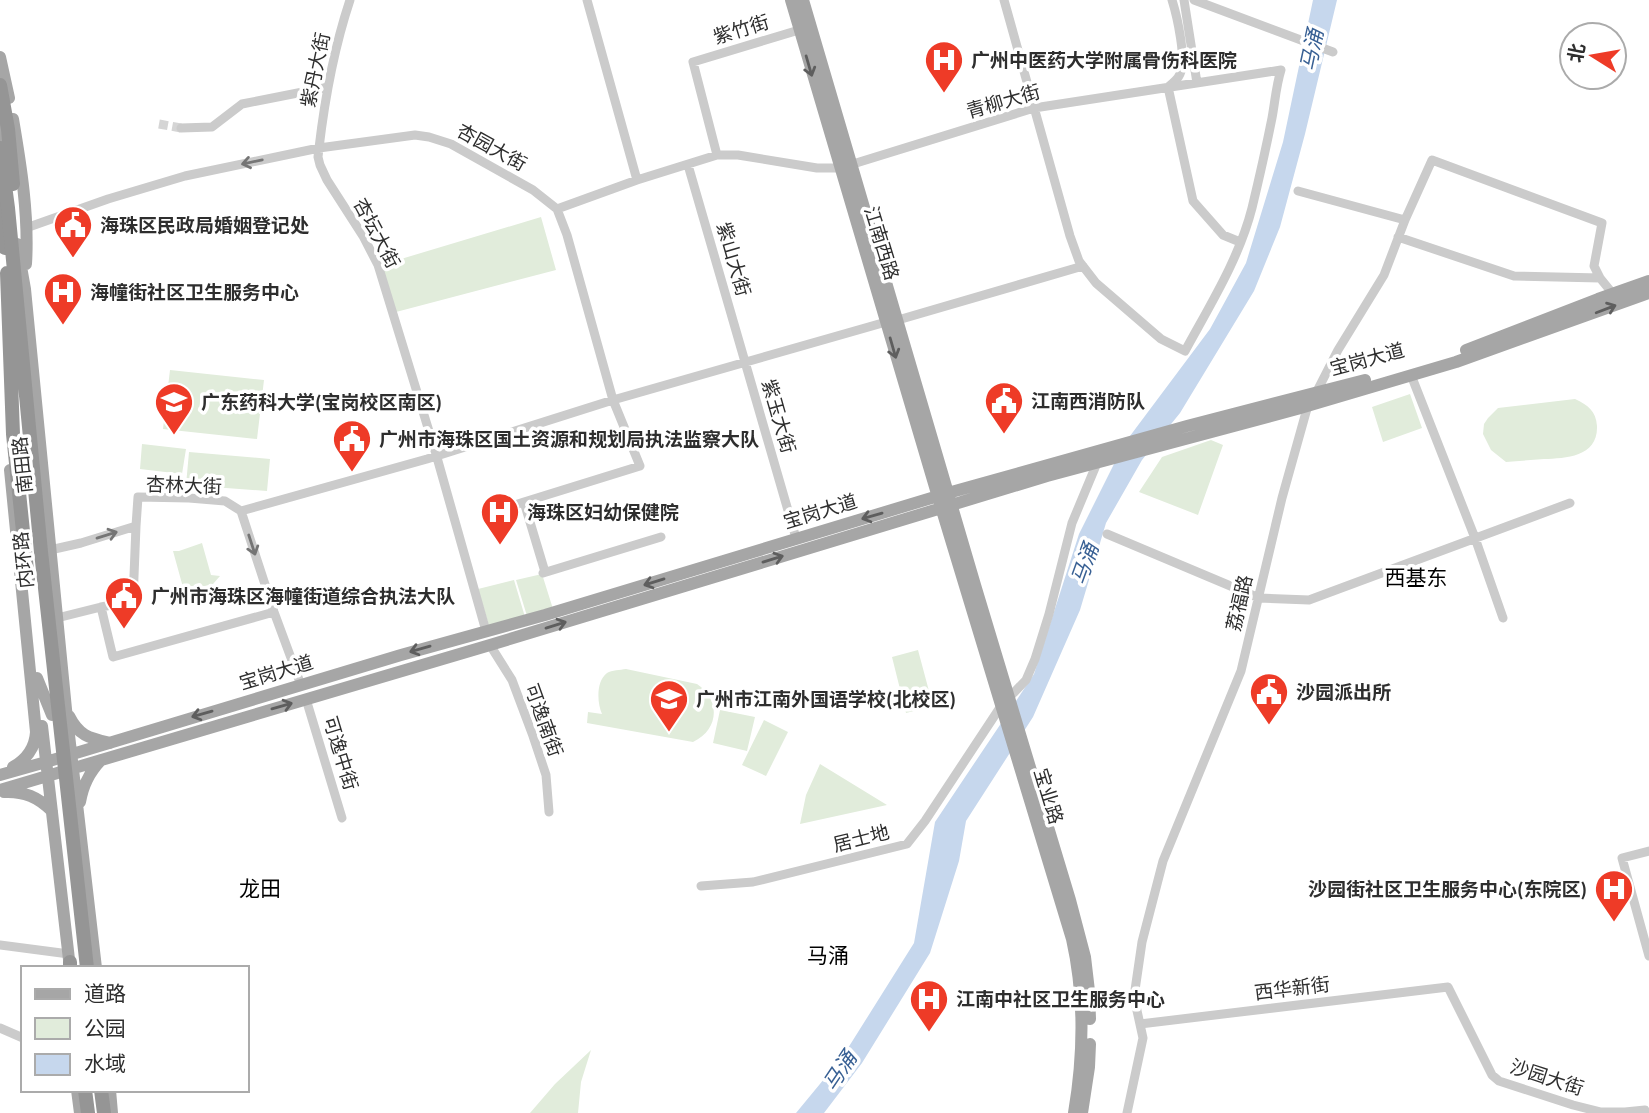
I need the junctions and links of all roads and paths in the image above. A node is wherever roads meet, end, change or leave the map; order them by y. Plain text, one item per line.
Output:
1 (350, 0) edge
2 (587, 0) edge
3 (791, 0) edge
4 (803, 0) edge
5 (1004, 0) edge
6 (1172, 0) edge
7 (1184, 0) edge
8 (1194, 0) edge
9 (799, 30) junction
10 (1333, 52) dead end
11 (0, 61) edge
12 (1197, 83) junction
13 (3, 84) edge
14 (328, 87) junction
15 (1168, 88) junction
16 (0, 98) edge
17 (1034, 108) junction
18 (0, 126) edge
19 (181, 128) tunnel mouth
20 (0, 148) edge
21 (319, 148) junction
22 (717, 155) junction
23 (688, 165) junction
24 (846, 167) junction
25 (4, 178) edge
26 (637, 180) junction
27 (22, 186) junction
28 (1298, 191) dead end
29 (0, 206) edge
30 (557, 209) junction
31 (1405, 220) junction
32 (26, 228) junction
33 (1398, 237) junction
34 (1240, 242) junction
35 (6, 257) junction
36 (1083, 266) junction
37 (0, 276) edge
38 (1600, 278) junction
39 (1649, 281) edge
40 (1649, 293) edge
41 (17, 294) junction
42 (1613, 294) junction
43 (7, 316) junction
44 (892, 321) junction
45 (9, 340) junction
46 (746, 363) junction
47 (1411, 375) junction
48 (1316, 393) junction
49 (613, 400) junction
50 (1308, 405) junction
51 (436, 456) junction
52 (1097, 463) junction
53 (27, 469) junction
54 (10, 471) junction
55 (1045, 471) junction
56 (944, 500) junction
57 (524, 502) junction
58 (1570, 503) dead end
59 (241, 511) junction
60 (493, 512) dead end
61 (136, 526) junction
62 (1107, 534) dead end
63 (661, 537) dead end
64 (796, 538) junction
65 (1475, 538) junction
66 (50, 550) junction
67 (28, 580) joint
68 (1259, 598) junction
69 (101, 607) junction
70 (274, 611) junction
71 (57, 618) junction
72 (1503, 618) dead end
73 (486, 631) junction
74 (491, 645) junction
75 (37, 678) junction
76 (301, 685) junction
77 (306, 699) junction
78 (1006, 702) junction
79 (66, 709) junction
80 (52, 715) junction
81 (34, 718) junction
82 (110, 743) junction
83 (1020, 752) junction
84 (71, 754) junction
85 (103, 758) junction
86 (53, 767) junction
87 (72, 768) junction
88 (0, 774) edge
89 (0, 791) edge
90 (52, 811) junction
91 (550, 812) dead end
92 (78, 816) junction
93 (342, 818) dead end
94 (1649, 851) edge
95 (62, 853) junction
96 (701, 886) dead end
97 (71, 928) junction
98 (0, 945) edge
99 (1649, 956) edge
100 (73, 965) edge
101 (87, 966) edge
102 (96, 966) edge
103 (1448, 987) joint
104 (1140, 1024) junction
105 (0, 1028) edge
106 (21, 1037) edge
107 (76, 1092) edge
108 (85, 1092) edge
109 (94, 1092) edge
110 (101, 1092) edge
111 (110, 1092) edge
112 (80, 1113) edge
113 (88, 1113) edge
114 (96, 1113) edge
115 (104, 1113) edge
116 (112, 1113) edge
117 (1074, 1113) edge
118 (1083, 1113) edge
119 (1127, 1113) edge
120 (1646, 1113) edge

1 - 14 street, 紫丹大街
2 - 26 street
3 - 9 main road
4 - 24 main road
5 - 17 street
6 - 15 street
7 - 12 street
8 - 10 street
9 - 22 street, 紫竹街
9 -> 24 main road
11 - 13 main road
12 - 15 street, 青柳大街
12 - 34 street, 青柳大街
13 - 16 main road
13 - 27 main road
13 - 41 highway, bridge
14 - 19 street
14 - 21 street, 紫丹大街
15 - 17 street, 青柳大街
15 - 34 street
17 - 24 street, 青柳大街
17 - 36 street
18 - 25 main road, 南田路
20 - 41 highway, 内环路, bridge
21 - 30 street, 杏园大街
21 -> 32 street
21 - 51 street, 杏坛大街
22 - 23 street
22 - 24 street
23 - 26 street
23 - 46 street, 紫山大街
24 - 44 main road
25 - 27 main road
25 - 41 main road, 南田路
26 - 30 street
27 - 32 main road
28 - 31 street
29 - 35 highway, 内环路
29 - 41 main road, 南田路
30 - 49 street
31 - 33 street, 荔福路
31 - 38 street, 荔福路
32 - 41 main road
33 - 38 street
33 - 48 street, 荔福路
34 - 36 street
35 - 67 highway, bridge
35 - 100 highway, 内环路, bridge
36 - 44 street, 紫玉大街
37 - 43 main road
38 - 42 street
39 - 42 main road, 宝岗大道
47 -> 40 main road, 宝岗大道
41 - 43 main road, 南田路
41 - 66 main road, 南田路
41 - 101 highway, 内环路, bridge
42 - 48 main road, 宝岗大道
43 - 45 main road, 南田路
44 - 46 street, 紫玉大街
44 - 56 main road
45 - 53 main road, 南田路
45 - 54 main road
46 - 49 street
46 - 64 street, 紫玉大街
47 - 50 main road, 宝岗大道
47 - 65 street
48 - 50 street, 荔福路
48 - 55 main road, 宝岗大道
49 - 51 street
49 - 57 street
50 - 52 main road, 宝岗大道
50 - 68 street, 荔福路
51 - 59 street
51 - 73 street, 杏坛大街
52 - 55 main road, 宝岗大道
52 - 78 street, 居士地
53 - 54 main road
53 - 80 main road, 南田路
54 - 81 main road
55 - 56 main road, 宝岗大道
56 -> 64 main road, 宝岗大道
74 -> 56 main road, 宝岗大道
56 - 78 main road, 宝业路
57 - 60 street
57 - 63 street
58 - 65 street
59 - 61 street, 杏林大街
59 -> 70 street, 杏林大街
66 -> 61 street
61 - 69 street
62 - 68 street
64 -> 73 main road, 宝岗大道
65 - 68 street
65 - 72 street
66 - 71 main road, 南田路
67 - 75 main road
68 - 104 street, 荔福路
69 - 70 street
69 - 71 street
70 - 76 street, 杏林大街
71 - 79 main road, 南田路
73 - 74 main road
73 -> 76 main road, 宝岗大道
74 - 77 main road, 宝岗大道
74 - 91 street, 可逸南街
75 - 80 main road
75 - 81 main road
75 - 86 main road
76 -> 82 main road, 宝岗大道
85 -> 77 main road, 宝岗大道
77 - 93 street, 可逸中街
78 - 83 main road, 宝业路
78 - 96 street, 居士地
79 - 82 main road
79 - 84 main road, 南田路
80 - 86 main road, 南田路
81 - 88 main road
82 - 84 main road, 宝岗大道
83 - 117 main road, 宝业路
83 - 118 main road, 宝业路
84 - 86 main road, 宝岗大道
84 - 87 main road, 南田路
85 - 87 main road, 宝岗大道
85 - 92 main road
86 - 87 main road, 宝岗大道
86 - 88 main road, 宝岗大道
86 - 89 main road, 宝岗大道
86 - 90 main road
86 - 95 main road, 南田路
87 - 92 main road, 南田路
89 - 90 main road
90 - 95 main road
92 - 102 main road, 南田路
94 - 99 street
95 - 97 main road
95 - 97 main road
97 - 100 main road
98 - 100 street
103 - 104 street, 西华新街
103 - 120 street, 沙园大街
104 - 119 street, 荔福路
105 - 106 street
107 - 112 main road
108 - 113 highway
109 - 114 highway
110 - 115 highway
111 - 116 main road

